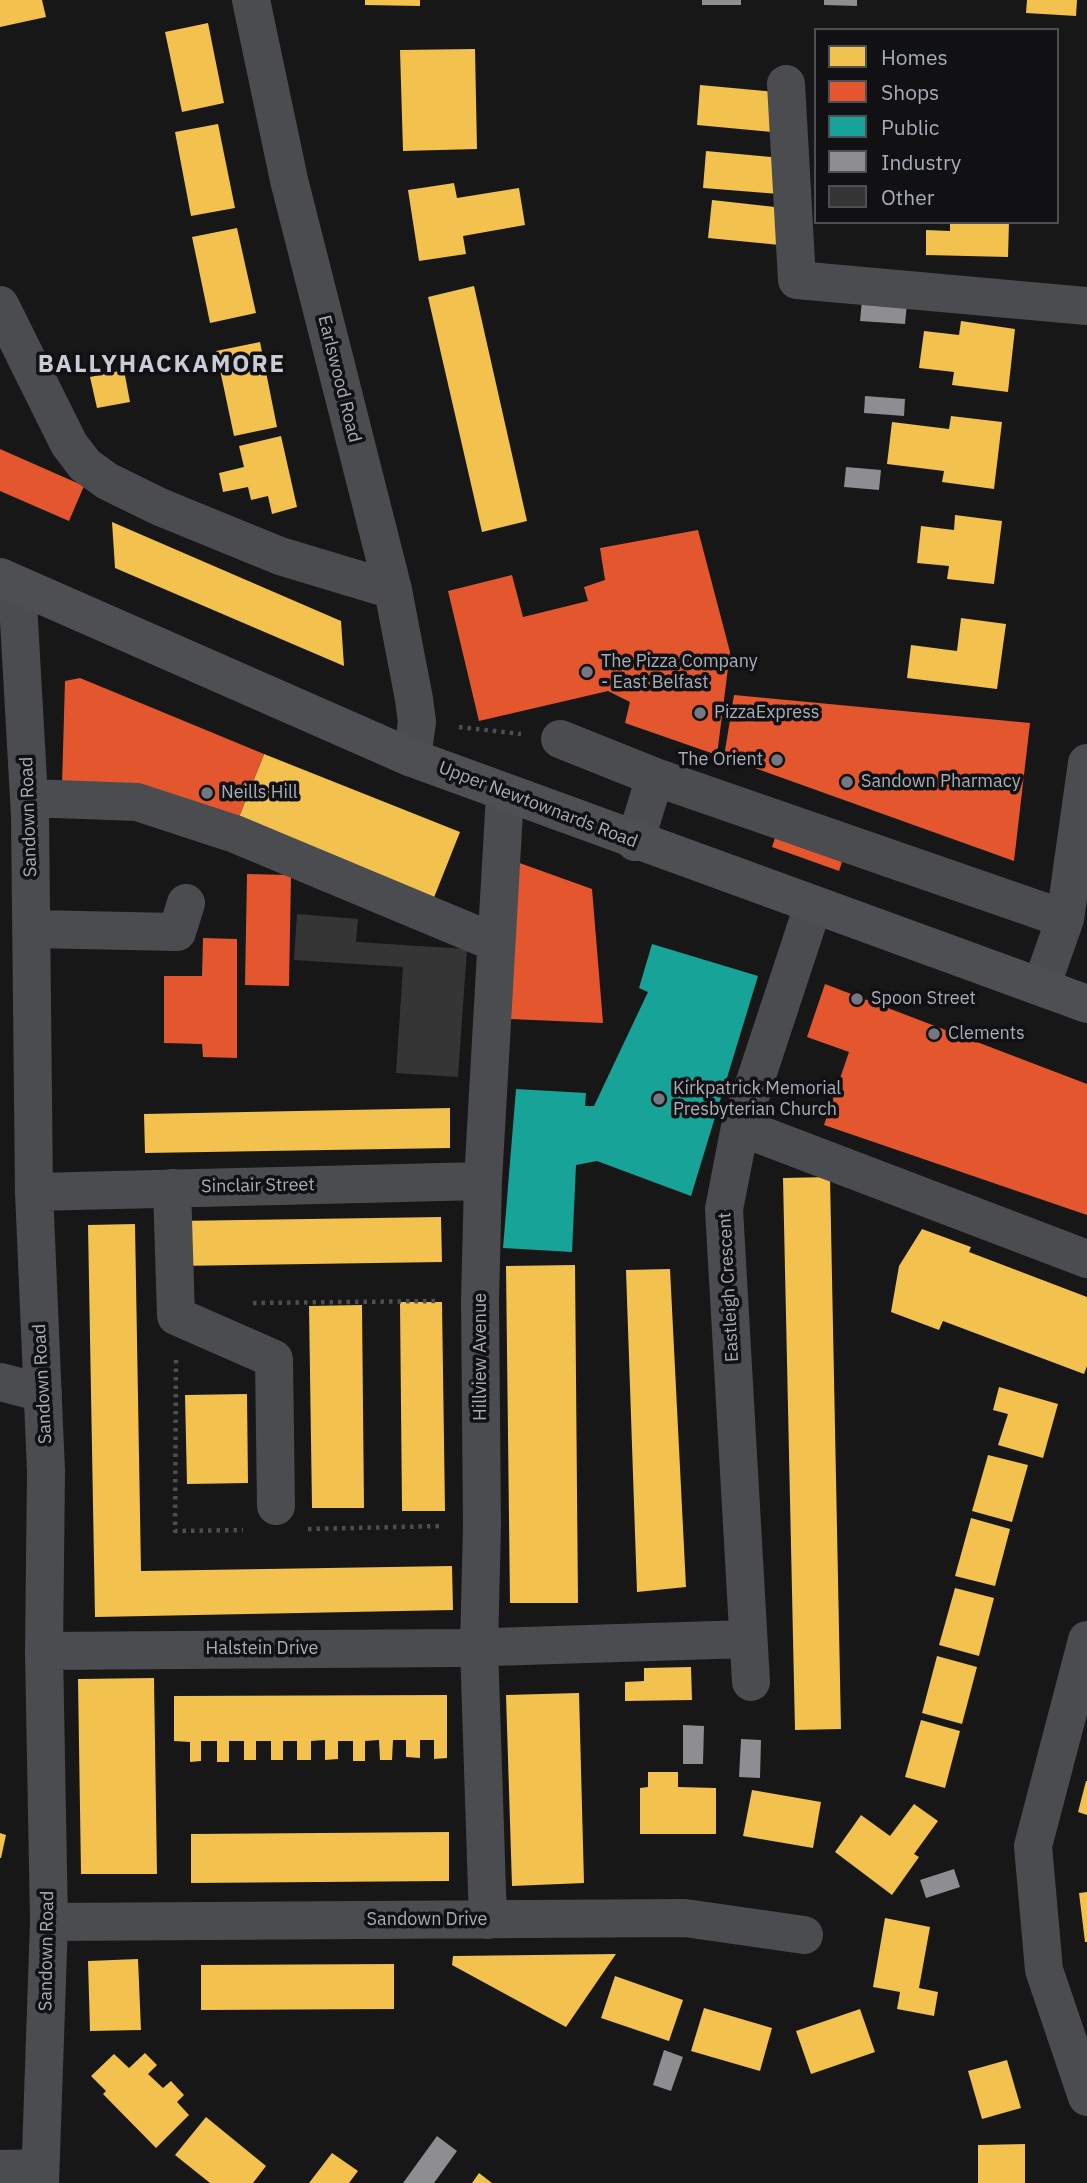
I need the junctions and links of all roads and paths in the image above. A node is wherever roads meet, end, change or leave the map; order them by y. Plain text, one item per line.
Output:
1 (251, 0) edge
2 (786, 84) dead end
3 (0, 305) edge
4 (1087, 306) edge
5 (9, 581) edge
6 (393, 590) junction
7 (459, 727) dead end
8 (560, 739) joint
9 (412, 758) junction
10 (1087, 763) edge
11 (655, 777) junction
12 (505, 794) junction
13 (29, 798) junction
14 (635, 842) junction
15 (186, 903) dead end
16 (813, 906) junction
17 (1065, 919) junction
18 (32, 929) junction
19 (496, 943) junction
20 (1041, 987) junction
21 (1087, 1004) edge
22 (17, 1047) edge
23 (740, 1127) junction
24 (483, 1181) junction
25 (172, 1188) junction
26 (34, 1192) junction
27 (1087, 1259) edge
28 (480, 1300) junction
29 (244, 1303) dead end
30 (0, 1382) edge
31 (43, 1393) junction
32 (275, 1506) dead end
33 (747, 1639) junction
34 (1087, 1640) edge
35 (480, 1647) junction
36 (44, 1650) junction
37 (751, 1682) dead end
38 (488, 1920) junction
39 (49, 1922) junction
40 (804, 1935) dead end
41 (1087, 2096) edge
42 (0, 2169) edge
43 (46, 2178) edge

1 - 6 street, Earlswood Road
2 - 4 street
3 - 6 street
5 - 9 main road, Upper Newtownards Road
5 - 13 street, Sandown Road
6 - 9 street, Earlswood Road
7 - 8 path
8 - 11 street
9 - 12 main road, Upper Newtownards Road
10 - 17 street
11 - 14 street
11 - 17 street
12 - 14 main road, Upper Newtownards Road
12 - 19 street, Hillview Avenue
13 - 18 street, Sandown Road
13 - 19 street
14 - 16 main road, Upper Newtownards Road
15 - 18 street
16 - 20 main road, Upper Newtownards Road
16 - 23 street, Eastleigh Crescent
17 - 20 street
18 - 22 street, Sandown Road
19 - 24 street, Hillview Avenue
20 - 21 main road, Upper Newtownards Road
22 - 26 street, Sandown Road
23 - 27 street
23 - 33 street, Eastleigh Crescent
24 - 25 street, Sinclair Street
24 - 28 street, Hillview Avenue
25 - 26 street, Sinclair Street
25 - 32 street
26 - 31 street, Sandown Road
28 - 29 path
28 - 35 street, Hillview Avenue
30 - 31 street
31 - 36 street, Sandown Road
33 - 35 street
33 - 37 street, Eastleigh Crescent
34 - 41 street
35 - 36 street, Halstein Drive
35 - 38 street, Hillview Avenue
36 - 39 street, Sandown Road
38 - 39 street, Sandown Drive
38 - 40 street, Sandown Drive
39 - 43 street, Sandown Road
42 - 43 street

